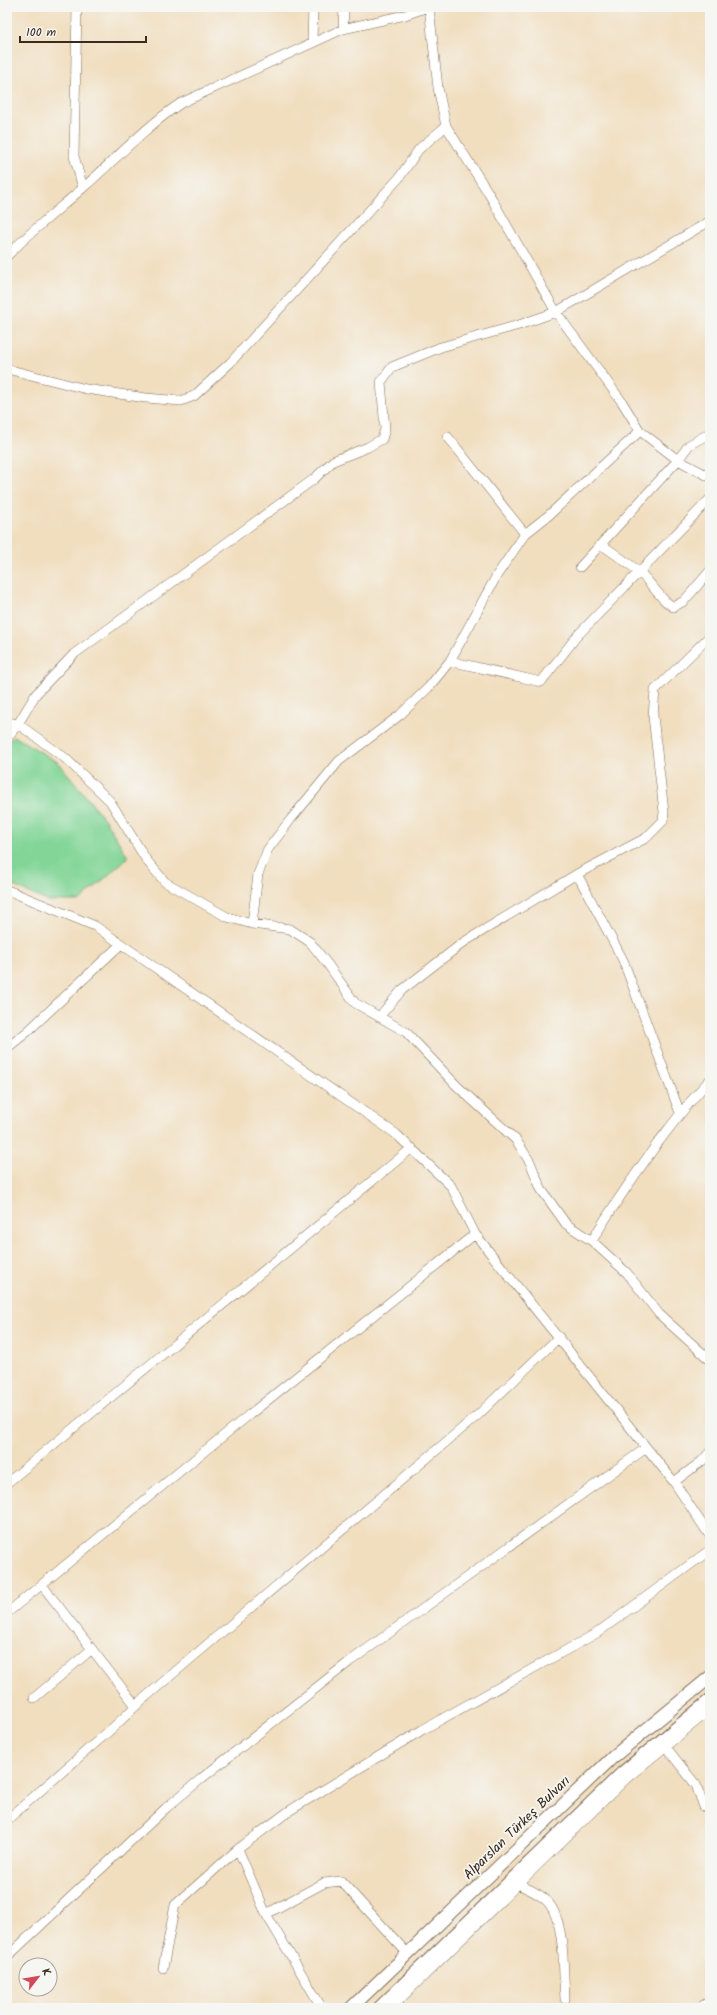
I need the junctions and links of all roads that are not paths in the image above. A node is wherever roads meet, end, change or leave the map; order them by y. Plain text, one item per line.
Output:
1 (77, 7) edge
2 (312, 7) edge
3 (344, 7) edge
4 (428, 7) edge
5 (405, 11) edge
6 (343, 29) junction
7 (312, 42) junction
8 (446, 126) junction
9 (83, 188) junction
10 (710, 221) edge
11 (7, 256) edge
12 (556, 312) junction
13 (7, 369) edge
14 (640, 431) junction
15 (710, 433) edge
16 (448, 437) dead end
17 (678, 460) junction
18 (710, 477) edge
19 (710, 499) edge
20 (525, 534) junction
21 (601, 544) junction
22 (580, 567) dead end
23 (710, 571) edge
24 (640, 572) junction
25 (710, 636) edge
26 (450, 661) junction
27 (7, 722) edge
28 (18, 724) junction
29 (7, 738) edge
30 (577, 874) junction
31 (7, 890) edge
32 (252, 924) junction
33 (121, 944) junction
34 (379, 1016) junction
35 (7, 1048) edge
36 (710, 1080) edge
37 (680, 1113) junction
38 (412, 1148) junction
39 (475, 1234) junction
40 (592, 1242) junction
41 (559, 1337) junction
42 (710, 1360) edge
43 (646, 1448) junction
44 (710, 1452) edge
45 (674, 1482) junction
46 (7, 1483) edge
47 (710, 1536) edge
48 (710, 1550) edge
49 (42, 1585) junction
50 (7, 1613) edge
51 (92, 1649) junction
52 (710, 1677) edge
53 (34, 1698) dead end
54 (710, 1700) edge
55 (136, 1706) junction
56 (710, 1710) edge
57 (665, 1746) junction
58 (704, 1806) dead end
59 (7, 1820) edge
60 (238, 1849) junction
61 (512, 1884) junction
62 (266, 1914) junction
63 (408, 1954) junction
64 (7, 1957) edge
65 (163, 1968) dead end
66 (565, 1999) dead end
67 (710, 2001) edge
68 (322, 2008) edge
69 (351, 2008) edge
70 (379, 2008) edge
71 (391, 2008) edge
72 (699, 2008) edge

1 - 9 street
2 - 7 street
3 - 6 street
4 - 5 street
4 - 8 street
5 - 6 street
6 - 7 street
7 - 9 street
8 - 12 street
8 - 13 street
9 - 11 street
10 - 12 street
12 - 14 street
12 - 28 street
14 - 17 street
14 - 20 street
15 - 17 street
16 - 20 street
17 - 18 street
17 - 21 street
19 - 24 street
20 - 26 street
21 - 22 street
21 - 24 street
23 - 24 street
24 - 26 street
25 - 30 street
26 - 32 street
27 - 28 street
28 - 29 street
28 - 32 street
30 - 34 street
30 - 37 street
31 - 33 street
32 - 34 street
33 - 35 street
33 - 38 street
34 - 40 street
36 - 37 street
37 - 40 street
38 - 39 street
38 - 46 street
39 - 41 street
39 - 49 street
40 - 42 street
41 - 43 street
41 - 55 street
43 - 45 street
43 - 64 street
44 - 45 street
45 - 47 street
48 - 60 street
49 - 50 street
49 - 51 street
51 - 53 street
51 - 55 street
52 - 63 main road, Alparslan Türkeş Bulvarı
54 - 61 main road
55 - 59 street
56 - 57 street
57 - 58 street
57 - 61 street
60 - 62 street
60 - 65 street
61 - 66 street
61 - 70 main road
61 - 71 street
62 - 63 street
62 - 68 street
63 - 69 main road, Alparslan Türkeş Bulvarı
67 - 72 street

